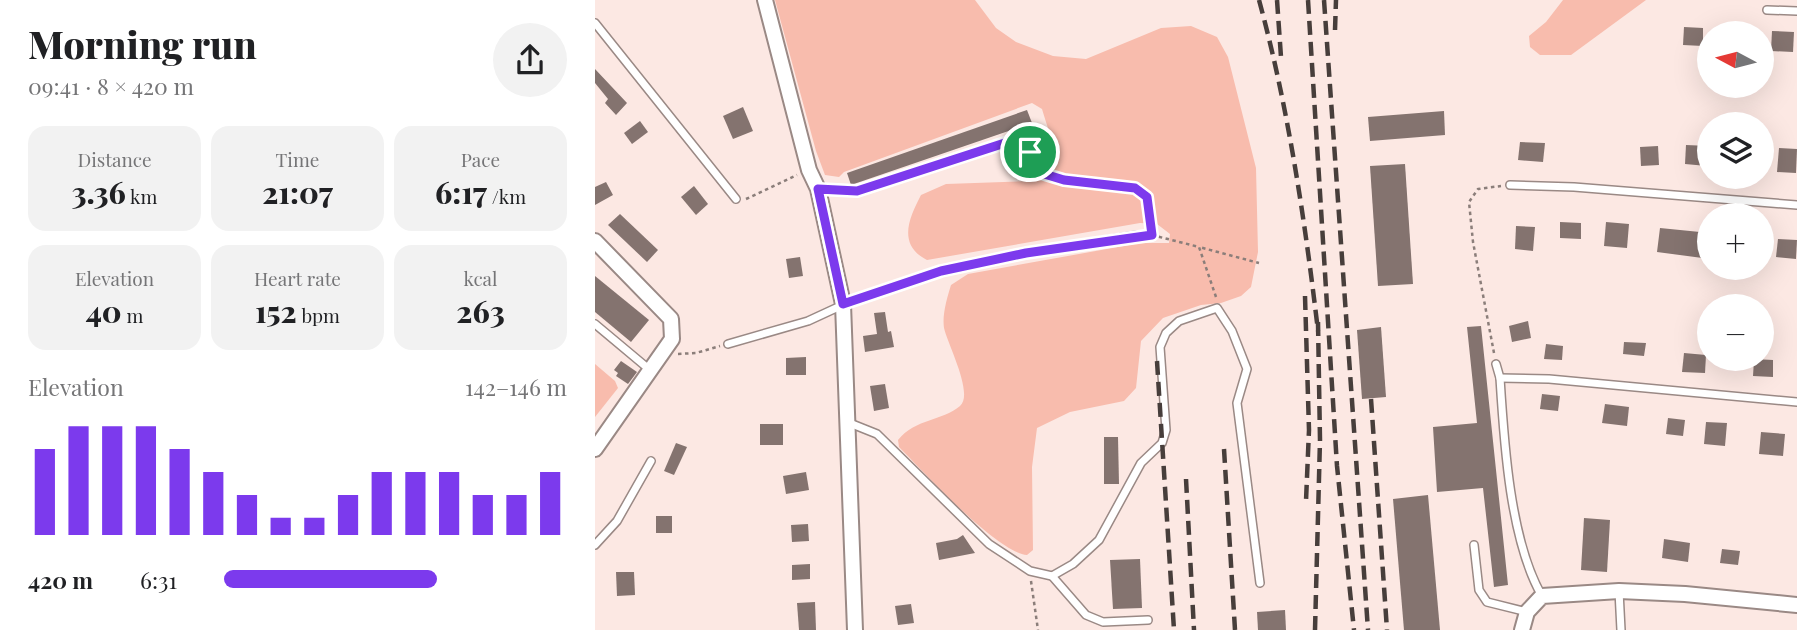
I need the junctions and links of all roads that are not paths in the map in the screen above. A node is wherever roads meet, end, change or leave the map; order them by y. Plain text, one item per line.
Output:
1 (765, 0) edge
2 (1767, 10) dead end
3 (1797, 11) edge
4 (595, 23) edge
5 (1017, 139) road end
6 (1510, 185) road end
7 (818, 189) junction
8 (736, 199) road end
9 (1797, 205) edge
10 (1138, 235) road end
11 (595, 241) edge
12 (843, 304) junction
13 (595, 324) edge
14 (728, 344) road end
15 (1496, 363) road end
16 (650, 370) junction
17 (1500, 379) junction
18 (1797, 402) edge
19 (848, 422) junction
20 (595, 449) edge
21 (651, 461) dead end
22 (595, 545) edge
23 (1474, 545) dead end
24 (1052, 576) junction
25 (1260, 583) dead end
26 (1619, 591) junction
27 (1542, 596) junction
28 (1797, 605) edge
29 (1527, 612) junction
30 (1148, 620) dead end
31 (855, 630) edge
32 (1522, 630) edge
33 (1621, 630) edge

1 - 7 street
2 - 3 lane
4 - 8 lane
5 - 7 lane
6 - 9 lane
7 - 12 street
10 - 12 lane
11 - 16 street
12 - 14 lane
12 - 19 street
13 - 16 lane
15 - 17 lane
16 - 20 street
17 - 18 lane
17 - 27 lane
19 - 24 lane
19 - 31 street
21 - 22 lane
23 - 29 lane
24 - 25 lane
24 - 30 lane
26 - 27 street
26 - 28 street
26 - 33 lane
27 - 29 street
29 - 32 street

